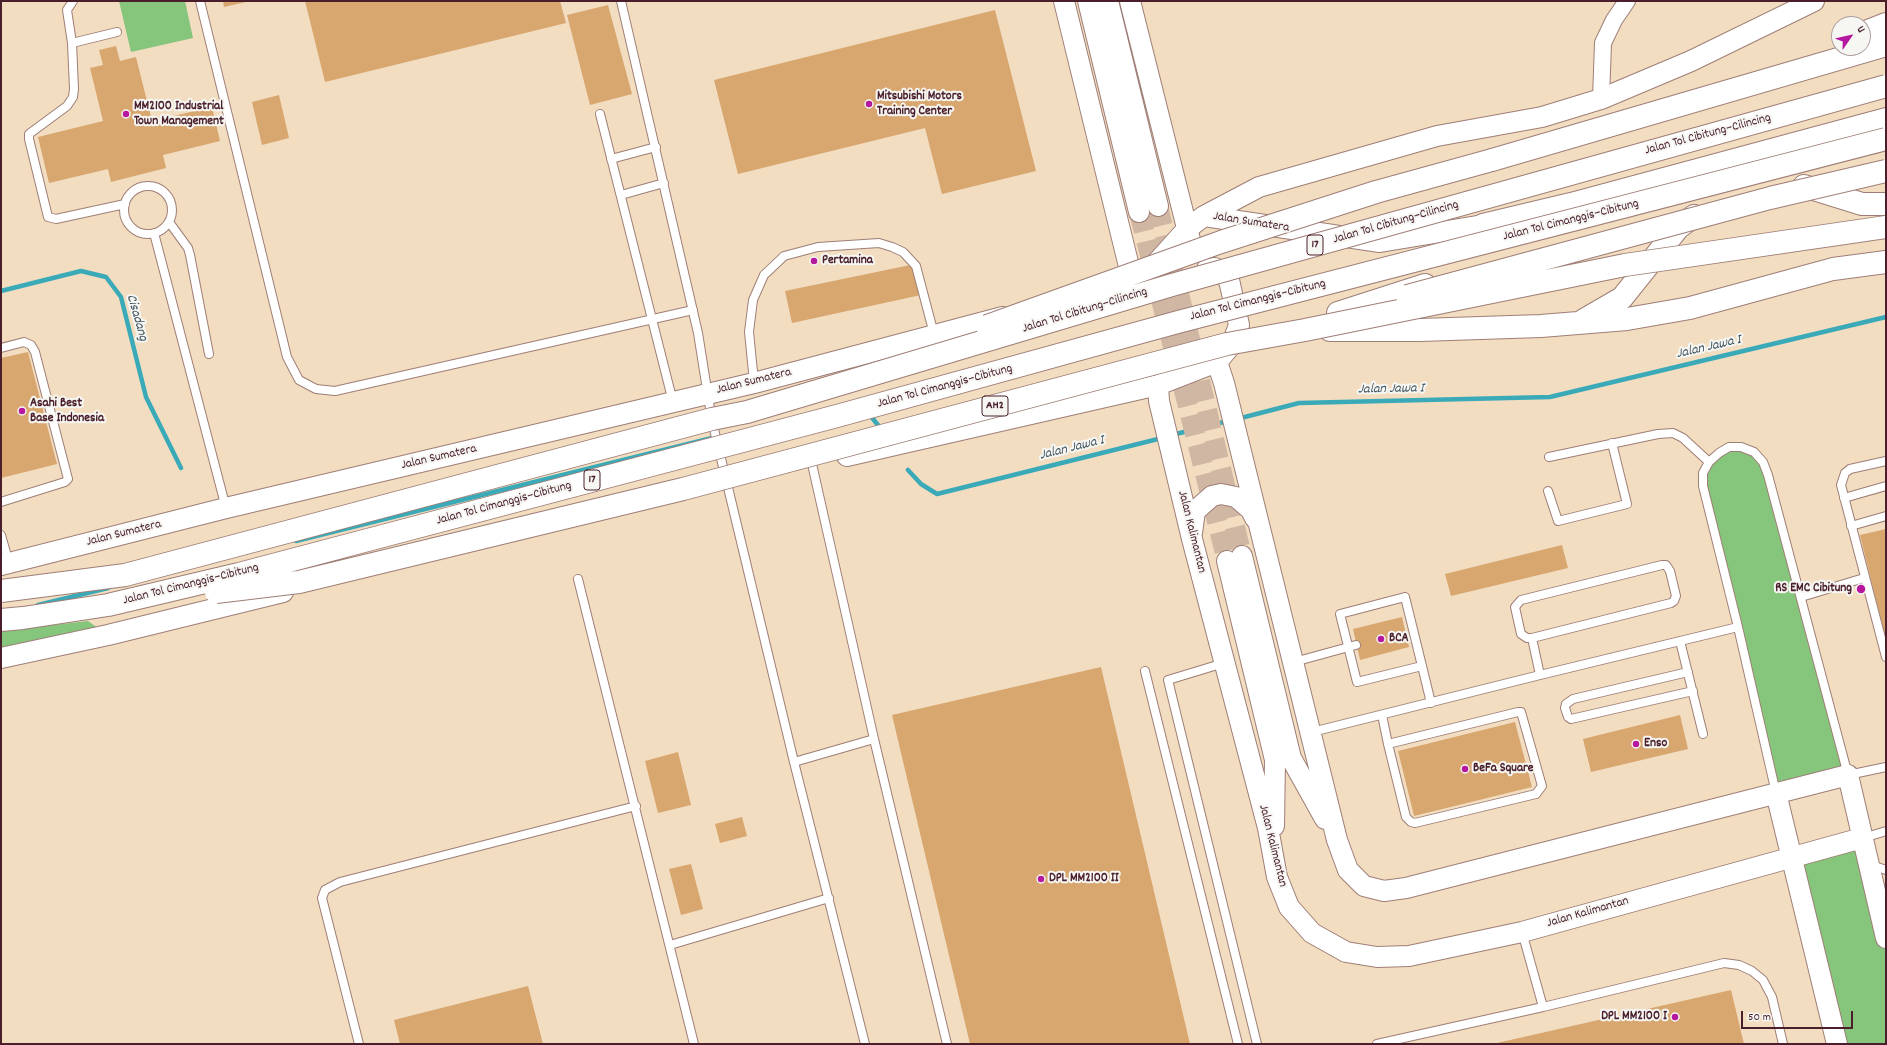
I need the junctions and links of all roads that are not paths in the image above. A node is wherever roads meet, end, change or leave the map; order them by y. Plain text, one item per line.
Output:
1 (73, 1) edge
2 (200, 1) edge
3 (621, 1) edge
4 (1064, 1) edge
5 (1088, 1) edge
6 (1108, 1) edge
7 (1130, 1) edge
8 (1627, 1) edge
9 (1814, 1) edge
10 (1886, 24) edge
11 (1871, 30) edge
12 (116, 32) dead end
13 (72, 43) junction
14 (1831, 45) edge
15 (1886, 45) edge
16 (1886, 86) edge
17 (1601, 99) junction
18 (1670, 108) junction
19 (600, 114) dead end
20 (1886, 120) edge
21 (1886, 139) edge
22 (656, 147) junction
23 (611, 159) junction
24 (1886, 171) edge
25 (664, 183) junction
26 (621, 195) junction
27 (125, 204) junction
28 (1886, 204) edge
29 (1710, 205) junction
30 (1204, 216) junction
31 (168, 222) junction
32 (1483, 225) joint
33 (1886, 228) edge
34 (1187, 229) junction
35 (154, 233) junction
36 (1886, 262) edge
37 (1206, 269) junction
38 (1134, 287) junction
39 (693, 310) junction
40 (1338, 313) joint
41 (652, 318) junction
42 (1578, 323) junction
43 (934, 334) junction
44 (1255, 338) junction
45 (1, 348) edge
46 (1225, 350) junction
47 (209, 354) dead end
48 (754, 383) junction
49 (1158, 385) junction
50 (709, 394) junction
51 (673, 403) junction
52 (747, 412) junction
53 (1612, 443) junction
54 (1549, 457) dead end
55 (1886, 461) edge
56 (1709, 462) junction
57 (812, 464) junction
58 (728, 483) junction
59 (1886, 486) edge
60 (1548, 491) dead end
61 (1844, 498) junction
62 (1, 502) edge
63 (226, 508) junction
64 (1886, 516) edge
65 (1260, 525) junction
66 (1851, 526) junction
67 (1, 535) edge
68 (1192, 539) junction
69 (5, 564) edge
70 (1864, 578) junction
71 (578, 579) dead end
72 (1, 591) edge
73 (1801, 597) junction
74 (108, 605) junction
75 (1, 620) edge
76 (1738, 627) junction
77 (1532, 638) junction
78 (1680, 641) junction
79 (1352, 646) junction
80 (1886, 657) edge
81 (1, 658) edge
82 (1294, 662) junction
83 (1224, 663) junction
84 (1422, 666) junction
85 (1145, 671) dead end
86 (1688, 672) junction
87 (1540, 675) junction
88 (1693, 691) junction
89 (1431, 703) junction
90 (1382, 715) junction
91 (1312, 732) junction
92 (1703, 734) dead end
93 (874, 739) junction
94 (1388, 744) junction
95 (794, 762) junction
96 (1886, 767) edge
97 (1848, 775) junction
98 (1776, 794) junction
99 (636, 806) junction
100 (1886, 831) edge
101 (1862, 838) junction
102 (1337, 840) junction
103 (1273, 856) junction
104 (1791, 857) junction
105 (1877, 867) edge
106 (1880, 890) edge
107 (829, 898) junction
108 (1522, 932) junction
109 (1886, 938) edge
110 (670, 945) junction
111 (1543, 1007) junction
112 (359, 1044) edge
113 (694, 1044) edge
114 (865, 1044) edge
115 (947, 1044) edge
116 (1238, 1044) edge
117 (1257, 1044) edge
118 (1377, 1044) edge
119 (1783, 1044) edge
120 (1837, 1044) edge

1 - 13 lane
2 - 41 lane
3 - 22 lane
4 - 38 street
5 - 6 street
7 - 34 street
8 - 17 street
9 - 17 street
10 - 11 highway
12 - 13 lane
13 - 27 lane
14 - 18 highway
15 - 18 highway
16 - 52 highway, Jalan Tol Cibitung–Cilincing / 17, bridge
17 - 30 street
18 - 52 highway, bridge
19 - 23 lane
20 - 32 highway
21 - 74 highway, Jalan Tol Cimanggis–Cibitung / 17, bridge
22 - 23 lane
22 - 25 lane
23 - 26 lane
24 - 46 highway, bridge
25 - 26 lane
25 - 39 lane
26 - 41 lane
27 - 31 lane
27 - 35 lane
28 - 29 highway
29 - 40 highway
29 - 42 highway
30 - 32 street, Jalan Sumatera
30 - 34 street, Jalan Sumatera
31 - 35 lane
31 - 47 lane
33 - 46 highway, AH2, bridge
34 - 37 street
34 - 38 street, Jalan Sumatera
35 - 63 lane
36 - 42 highway
37 - 38 street
37 - 46 street
38 - 43 street, Jalan Sumatera
39 - 41 lane
39 - 50 lane
40 - 44 street
41 - 51 lane
42 - 44 highway
43 - 48 street, Jalan Sumatera
43 - 48 lane
44 - 46 street
45 - 62 lane
46 - 49 street
46 - 65 street
46 - 74 highway, AH2, bridge
48 - 50 street, Jalan Sumatera
49 - 57 street
49 - 68 street, Jalan Kalimantan
50 - 51 street, Jalan Sumatera
50 - 58 lane
51 - 63 street, Jalan Sumatera
52 - 72 highway, Jalan Tol Cimanggis–Cibitung / 17, bridge
53 - 54 lane
53 - 56 lane
53 - 60 lane
55 - 61 lane
56 - 73 lane
56 - 76 lane
57 - 58 street
57 - 93 lane
58 - 81 street
58 - 95 lane
59 - 61 lane
61 - 66 lane
63 - 69 street, Jalan Sumatera
64 - 66 lane
65 - 68 street
65 - 82 street
66 - 70 lane
67 - 69 lane
68 - 83 street, Jalan Kalimantan
70 - 73 lane
70 - 80 lane
71 - 99 lane
73 - 97 lane
74 - 75 highway, Jalan Tol Cimanggis–Cibitung / 17, bridge
76 - 78 lane
76 - 98 lane
77 - 77 lane
77 - 87 lane
78 - 86 lane
78 - 87 lane
79 - 82 lane
79 - 84 lane
79 - 84 lane
82 - 91 street
83 - 103 street, Jalan Kalimantan
83 - 117 lane
84 - 89 lane
85 - 116 lane
86 - 88 lane
86 - 88 lane
87 - 89 lane
88 - 92 lane
89 - 90 lane
90 - 91 lane
90 - 94 lane
91 - 102 street
93 - 95 lane
93 - 115 lane
94 - 94 lane
95 - 107 lane
96 - 97 lane
97 - 98 street
97 - 101 street
98 - 102 street
98 - 104 street
99 - 110 lane
99 - 112 lane
100 - 101 lane
101 - 104 street, Jalan Kalimantan
101 - 105 street
102 - 103 street
103 - 108 street, Jalan Kalimantan
104 - 108 street, Jalan Kalimantan
104 - 120 street
105 - 106 street
106 - 109 street
107 - 110 lane
107 - 114 lane
108 - 111 lane
110 - 113 lane
111 - 118 lane
111 - 119 lane

